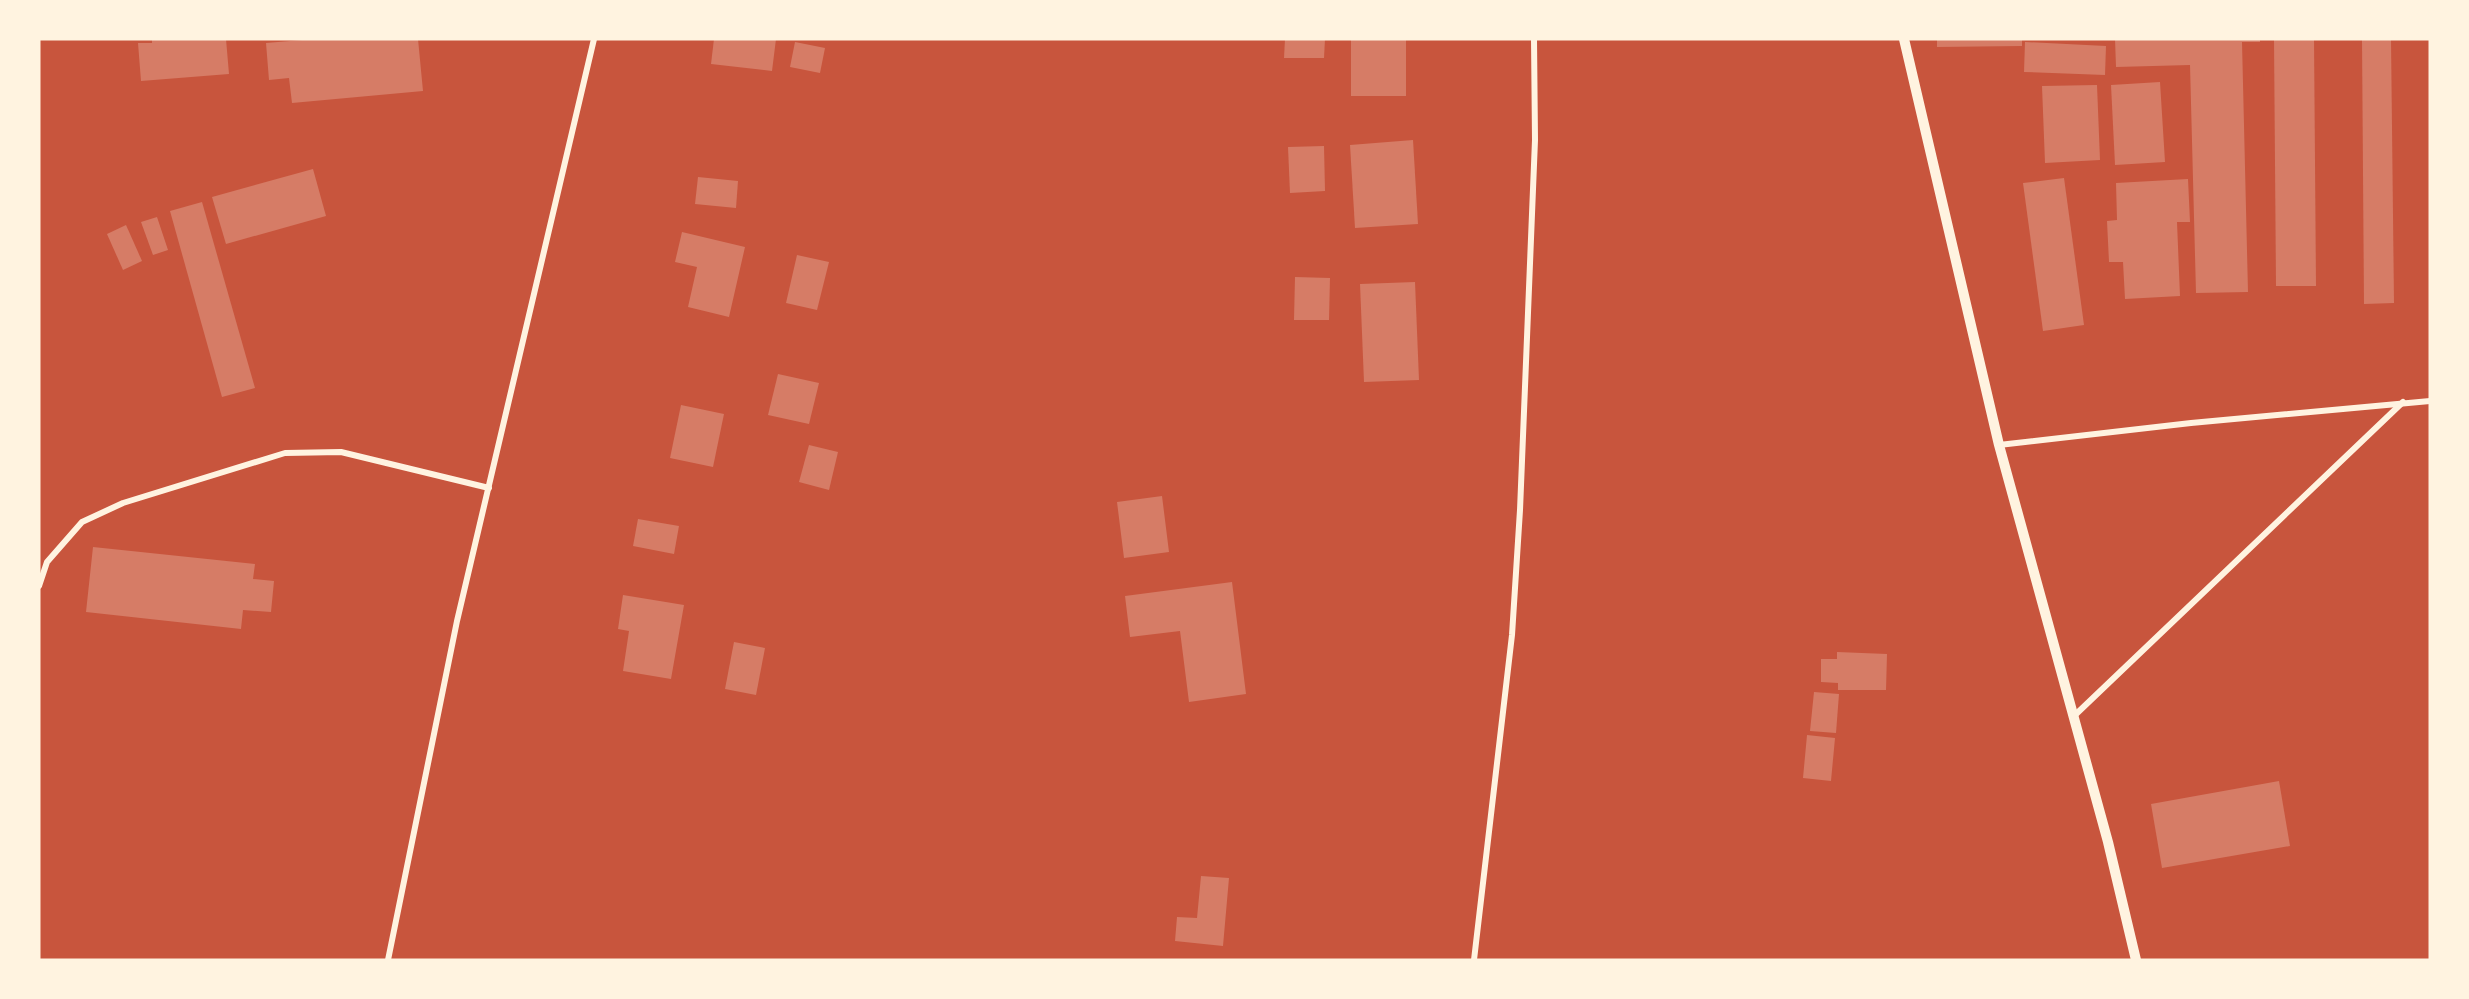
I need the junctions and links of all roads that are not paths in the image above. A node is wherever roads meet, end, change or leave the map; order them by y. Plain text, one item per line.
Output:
1 (594, 39) edge
2 (1534, 39) edge
3 (1904, 39) edge
4 (2430, 401) edge
5 (2403, 402) junction
6 (1999, 445) junction
7 (489, 488) junction
8 (39, 586) edge
9 (2072, 718) junction
10 (388, 960) edge
11 (1474, 960) edge
12 (2136, 960) edge

1 - 7 street
2 - 11 street
3 - 6 street
4 - 5 street
5 - 6 street
5 - 9 street
6 - 9 street
7 - 8 street
7 - 10 street
9 - 12 street

